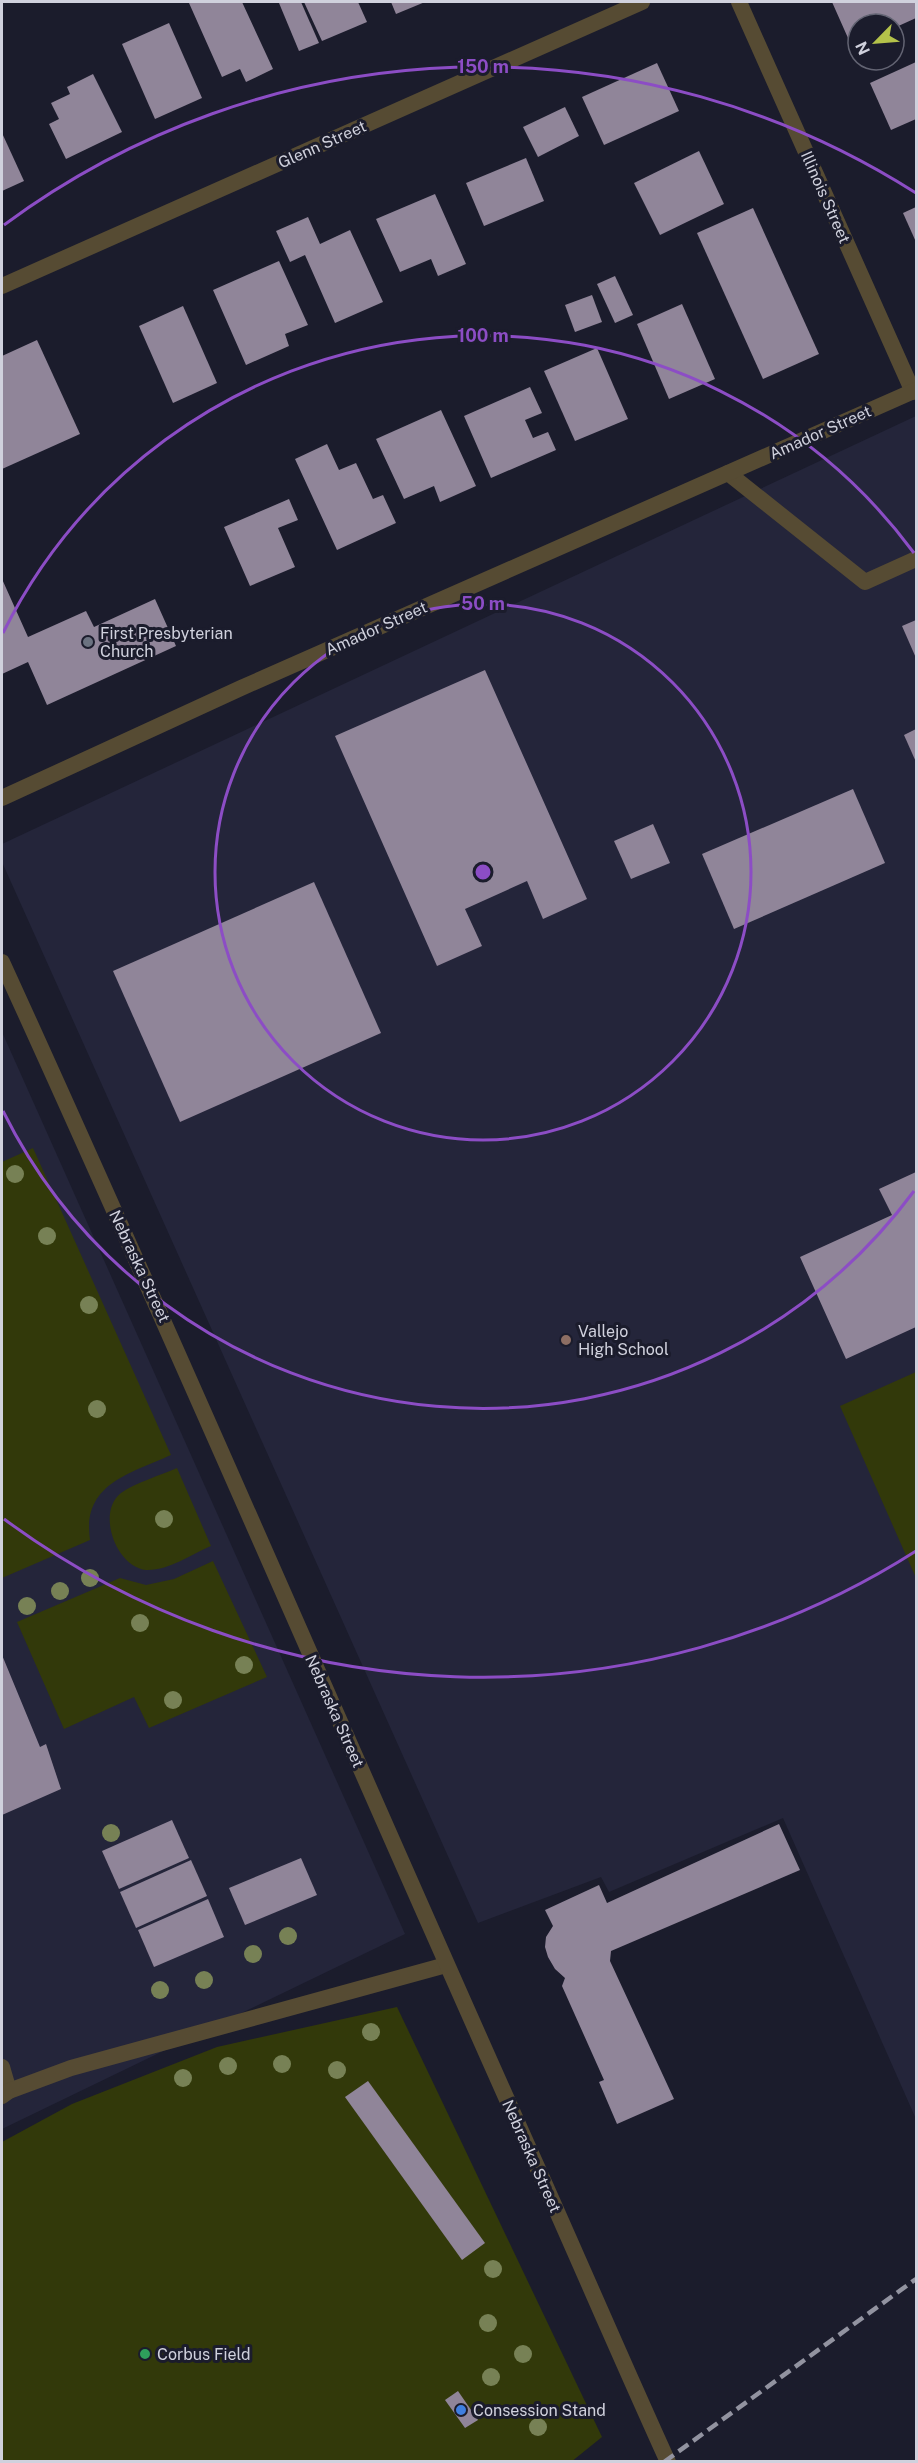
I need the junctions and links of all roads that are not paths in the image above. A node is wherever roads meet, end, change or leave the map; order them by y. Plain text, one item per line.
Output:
1 (642, 2) edge
2 (739, 2) edge
3 (2, 286) edge
4 (915, 391) edge
5 (728, 473) junction
6 (916, 559) edge
7 (2, 798) edge
8 (2, 962) edge
9 (446, 1965) junction
10 (2, 2067) edge
11 (5, 2093) edge
12 (668, 2462) edge

1 - 3 street, Glenn Street
2 - 4 street, Illinois Street
4 - 5 street, Amador Street
5 - 6 street
5 - 7 street, Amador Street
8 - 9 street, Nebraska Street
9 - 11 street
9 - 12 street, Nebraska Street
10 - 11 street

